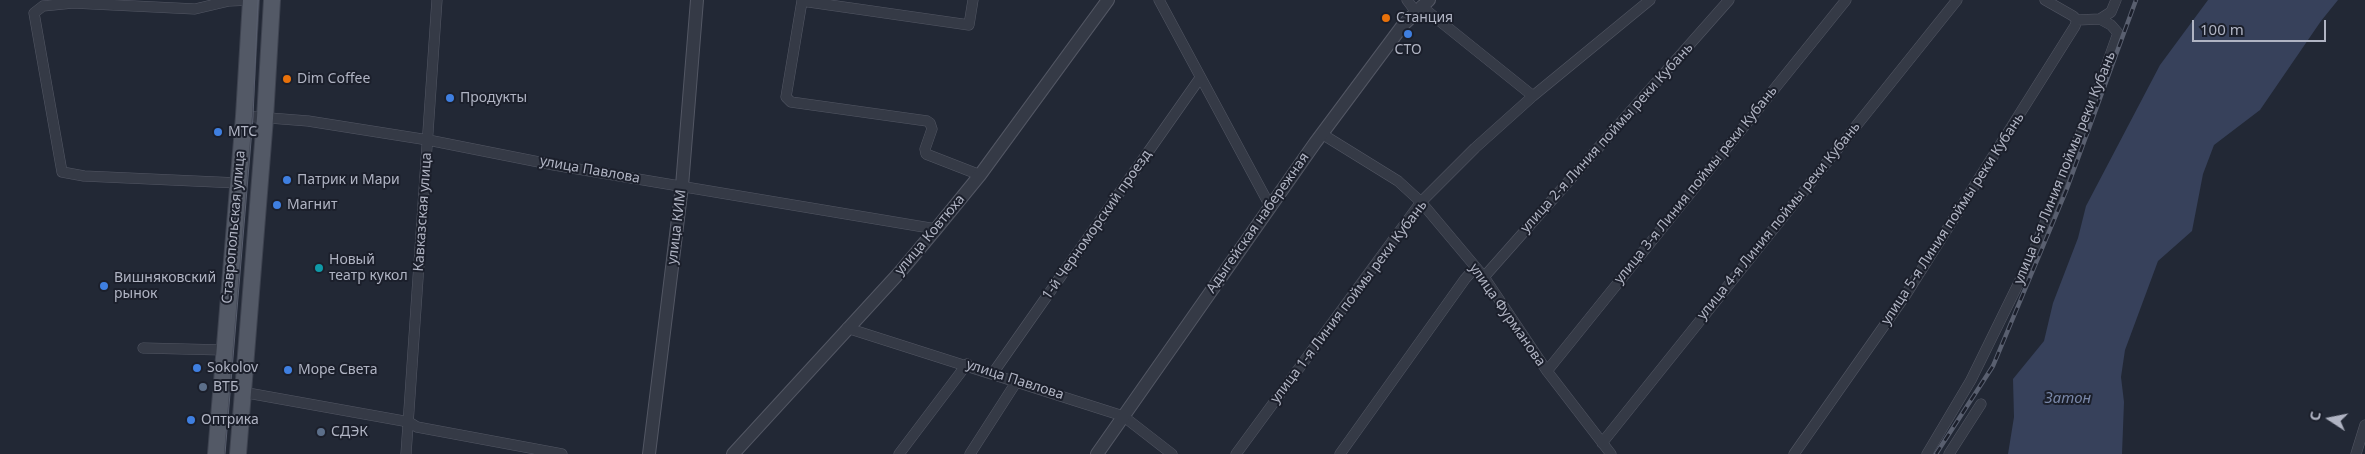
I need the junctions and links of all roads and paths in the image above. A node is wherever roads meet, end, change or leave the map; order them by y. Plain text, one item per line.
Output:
1 (34, 0) edge
2 (250, 0) edge
3 (272, 0) edge
4 (437, 0) edge
5 (697, 0) edge
6 (973, 0) edge
7 (1108, 0) edge
8 (1159, 0) edge
9 (1407, 0) edge
10 (1650, 0) edge
11 (1729, 0) edge
12 (1846, 0) edge
13 (1957, 0) edge
14 (2045, 0) edge
15 (2116, 0) edge
16 (1422, 6) edge
17 (34, 13) junction
18 (2100, 19) junction
19 (2077, 20) junction
20 (1200, 78) junction
21 (1533, 96) junction
22 (244, 116) junction
23 (265, 118) junction
24 (1322, 134) junction
25 (428, 140) junction
26 (980, 176) junction
27 (238, 183) junction
28 (682, 186) junction
29 (1421, 202) junction
30 (1270, 206) junction
31 (936, 229) junction
32 (1475, 268) junction
33 (1484, 277) junction
34 (847, 328) junction
35 (143, 348) dead end
36 (224, 350) junction
37 (966, 364) junction
38 (1547, 371) junction
39 (993, 373) junction
40 (1017, 381) junction
41 (242, 392) junction
42 (1981, 404) dead end
43 (1123, 416) junction
44 (409, 422) junction
45 (2365, 425) edge
46 (1602, 443) junction
47 (216, 454) edge
48 (238, 454) edge
49 (406, 454) edge
50 (562, 454) edge
51 (648, 454) edge
52 (734, 454) edge
53 (899, 454) edge
54 (970, 454) edge
55 (1097, 454) edge
56 (1172, 454) edge
57 (1236, 454) edge
58 (1340, 454) edge
59 (1611, 454) edge
60 (1794, 454) edge
61 (1928, 454) edge
62 (1949, 454) edge
63 (2356, 454) edge

1 - 17 street
2 - 17 street
2 - 22 main road, Ставропольская улица
3 - 23 main road, Ставропольская улица
4 - 25 street, Кавказская улица
5 - 28 street, улица КИМ
6 - 26 street
7 - 26 street, улица Ковтюха
8 - 20 street
9 - 16 street
10 - 21 street, улица 1-я Линия поймы реки Кубань
11 - 33 street, улица 2-я Линия поймы реки Кубань
12 - 38 street, улица 3-я Линия поймы реки Кубань
13 - 46 street, улица 4-я Линия поймы реки Кубань
14 - 19 street
15 - 18 street
16 - 21 street
16 - 24 street, Адыгейская набережная
17 - 27 street
18 - 19 street
18 - 61 street, улица 6-я Линия поймы реки Кубань
19 - 60 street, улица 5-я Линия поймы реки Кубань
20 - 30 street
20 - 39 street, 1-й Черноморский проезд
21 - 29 street, улица 1-я Линия поймы реки Кубань
22 - 23 street, улица Павлова
22 - 27 main road, Ставропольская улица
23 - 25 street, улица Павлова
23 - 41 main road, Ставропольская улица
24 - 29 street, улица Фурманова
24 - 30 street, Адыгейская набережная
25 - 28 street, улица Павлова
25 - 44 street, Кавказская улица
26 - 31 street, улица Ковтюха
27 - 36 main road, Ставропольская улица
28 - 31 street, улица Павлова
28 - 51 street, улица КИМ
29 - 32 street, улица Фурманова
29 - 57 street, улица 1-я Линия поймы реки Кубань
30 - 43 street, Адыгейская набережная
31 - 34 street, улица Ковтюха
32 - 33 street, улица Фурманова
32 - 58 street
33 - 38 street, улица Фурманова
34 - 37 street, улица Павлова
34 - 52 street, улица Ковтюха
35 - 36 street
36 - 47 main road, Ставропольская улица
37 - 39 street, улица Павлова
37 - 53 street
38 - 46 street, улица Фурманова
39 - 40 street, улица Павлова
40 - 43 street, улица Павлова
40 - 54 street
41 - 44 street
41 - 48 main road, Ставропольская улица
42 - 62 street
43 - 55 street, Адыгейская набережная
43 - 56 street, улица Павлова
44 - 49 street, Кавказская улица
44 - 50 street
45 - 63 street
46 - 59 street, улица Фурманова

